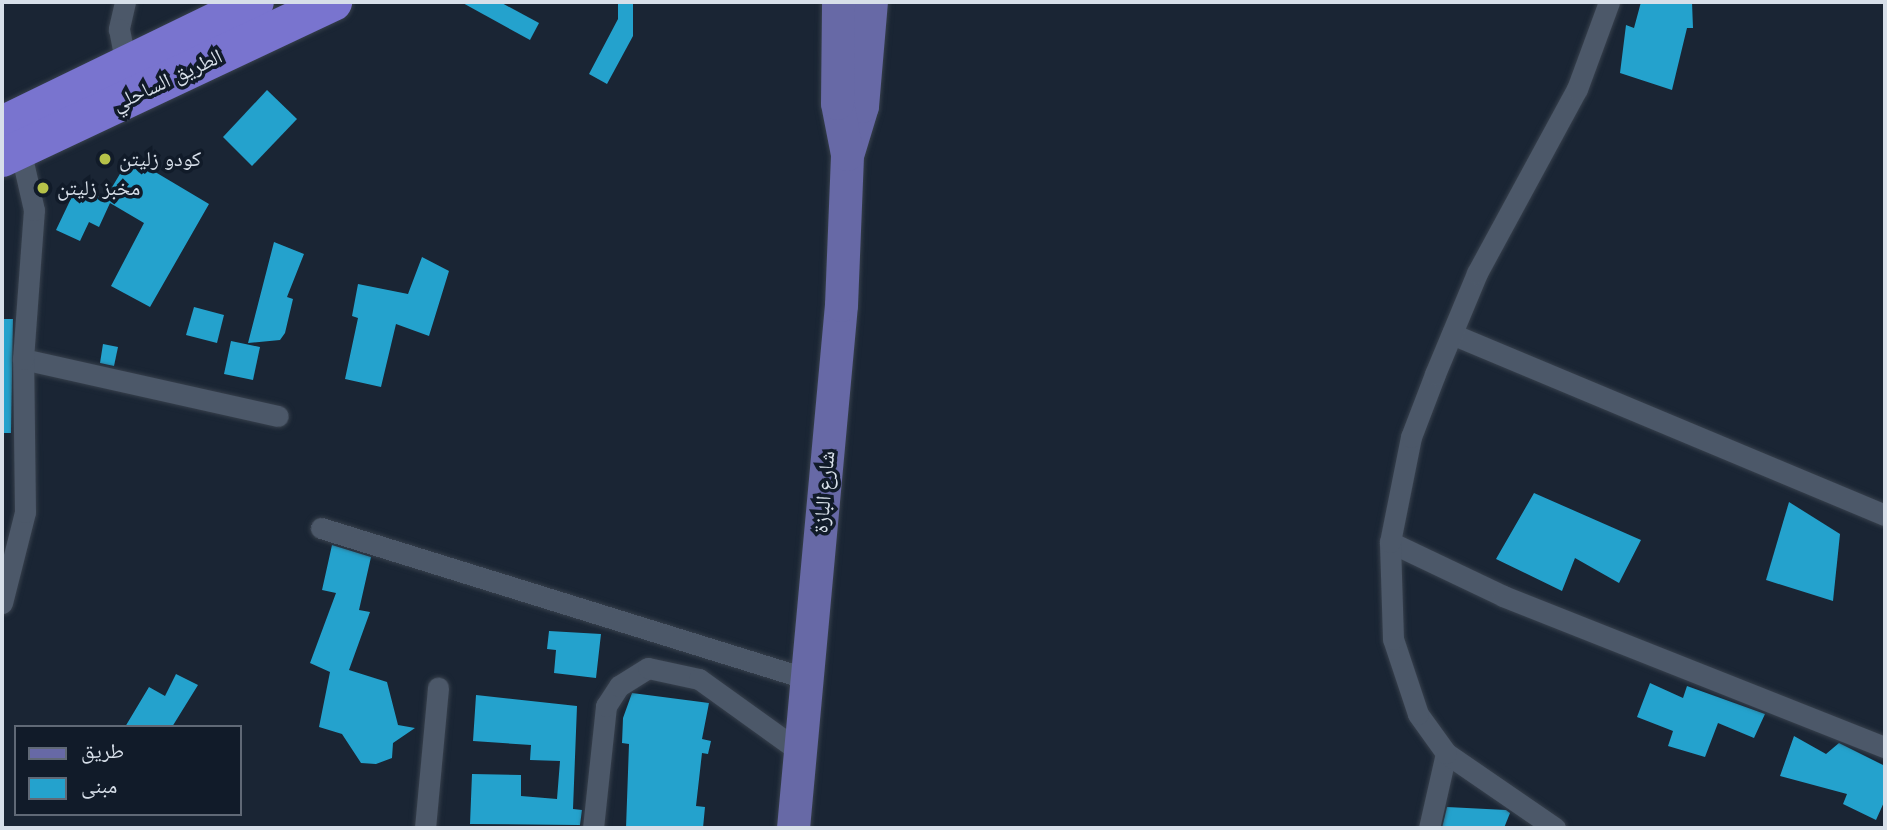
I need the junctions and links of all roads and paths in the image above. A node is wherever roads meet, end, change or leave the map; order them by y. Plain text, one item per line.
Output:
1 (125, 2) edge
2 (255, 2) edge
3 (333, 2) edge
4 (838, 2) edge
5 (871, 2) edge
6 (1609, 2) edge
7 (125, 61) junction
8 (8, 144) edge
9 (847, 155) junction
10 (1452, 334) junction
11 (23, 359) junction
12 (278, 416) dead end
13 (1885, 515) edge
14 (321, 528) dead end
15 (1390, 542) junction
16 (2, 603) edge
17 (808, 679) junction
18 (438, 688) dead end
19 (1885, 747) edge
20 (1446, 752) junction
21 (802, 753) junction
22 (425, 828) edge
23 (593, 828) edge
24 (793, 828) edge
25 (1429, 828) edge
26 (1555, 828) edge

1 - 7 street
2 - 7 highway, الطريق الساحلي
3 - 8 highway, الطريق الساحلي
4 - 9 main road, شارع البازة
5 - 9 main road, شارع البازة
6 - 10 street
7 - 8 highway, الطريق الساحلي
8 - 11 street
9 - 17 main road, شارع البازة
10 - 13 street
10 - 15 street
11 - 12 street
11 - 16 street
14 - 17 street
15 - 19 street
15 - 20 street
17 - 21 main road, شارع البازة
18 - 22 street
20 - 25 street
20 - 26 street
21 - 23 street
21 - 24 main road, شارع البازة

